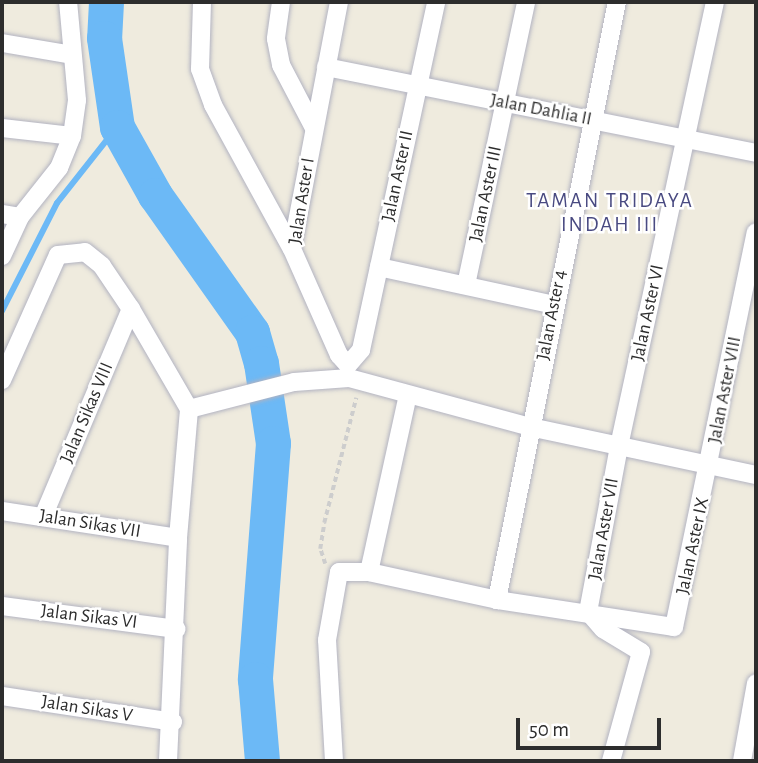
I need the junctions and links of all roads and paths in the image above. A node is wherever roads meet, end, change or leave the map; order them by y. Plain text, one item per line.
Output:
1 (68, 2) edge
2 (202, 2) edge
3 (281, 2) edge
4 (340, 2) edge
5 (436, 2) edge
6 (526, 2) edge
7 (617, 2) edge
8 (715, 2) edge
9 (2, 43) edge
10 (72, 55) junction
11 (326, 67) junction
12 (417, 86) junction
13 (505, 103) junction
14 (591, 120) junction
15 (2, 128) edge
16 (314, 128) junction
17 (72, 136) junction
18 (686, 138) junction
19 (756, 153) edge
20 (2, 214) edge
21 (20, 217) junction
22 (756, 232) edge
23 (292, 248) junction
24 (2, 256) edge
25 (379, 267) junction
26 (466, 285) junction
27 (555, 305) junction
28 (131, 309) junction
29 (352, 375) junction
30 (2, 380) edge
31 (408, 395) junction
32 (189, 409) junction
33 (530, 427) junction
34 (619, 446) junction
35 (710, 465) junction
36 (756, 475) edge
37 (2, 510) edge
38 (43, 517) junction
39 (178, 538) junction
40 (338, 572) junction
41 (369, 572) junction
42 (497, 600) junction
43 (2, 606) edge
44 (589, 612) junction
45 (176, 629) junction
46 (756, 683) edge
47 (2, 696) edge
48 (173, 722) junction
49 (168, 761) edge
50 (334, 761) edge
51 (611, 761) edge
52 (742, 761) edge

1 - 10 street
2 - 23 street
3 - 16 street
4 - 11 street, Jalan Aster I
5 - 12 street, Jalan Aster II
6 - 13 street, Jalan Aster III
7 - 14 street, Jalan Aster 4
8 - 18 street, Jalan Aster VI
9 - 10 street
10 - 17 street
11 - 12 street, Jalan Dahlia II
11 - 16 street, Jalan Aster I
12 - 13 street, Jalan Dahlia II
12 - 25 street, Jalan Aster II
13 - 14 street, Jalan Dahlia II
13 - 26 street, Jalan Aster III
14 - 18 street, Jalan Dahlia II
14 - 27 street, Jalan Aster 4
15 - 17 street
16 - 23 street, Jalan Aster I
17 - 21 street
18 - 19 street, Jalan Dahlia II
18 - 34 street, Jalan Aster VI
20 - 21 street
21 - 24 street
22 - 35 street, Jalan Aster VIII
23 - 29 street, Jalan Aster I
25 - 26 street
25 - 29 street, Jalan Aster II
26 - 27 street
27 - 33 street, Jalan Aster 4
28 - 30 street
28 - 32 street
28 - 38 street, Jalan Sikas VIII
29 - 31 street
29 - 32 street
29 - 40 path
31 - 33 street
31 - 41 street
32 - 39 street
33 - 34 street
33 - 42 street, Jalan Aster 4
34 - 35 street
34 - 44 street, Jalan Aster VII
35 - 36 street
35 - 44 street, Jalan Aster IX
37 - 38 street, Jalan Sikas VII
38 - 39 street, Jalan Sikas VII
39 - 45 street
40 - 41 street
40 - 50 street
41 - 42 street
42 - 44 street
43 - 45 street, Jalan Sikas VI
44 - 51 street
45 - 48 street
46 - 52 street
47 - 48 street, Jalan Sikas V
48 - 49 street

